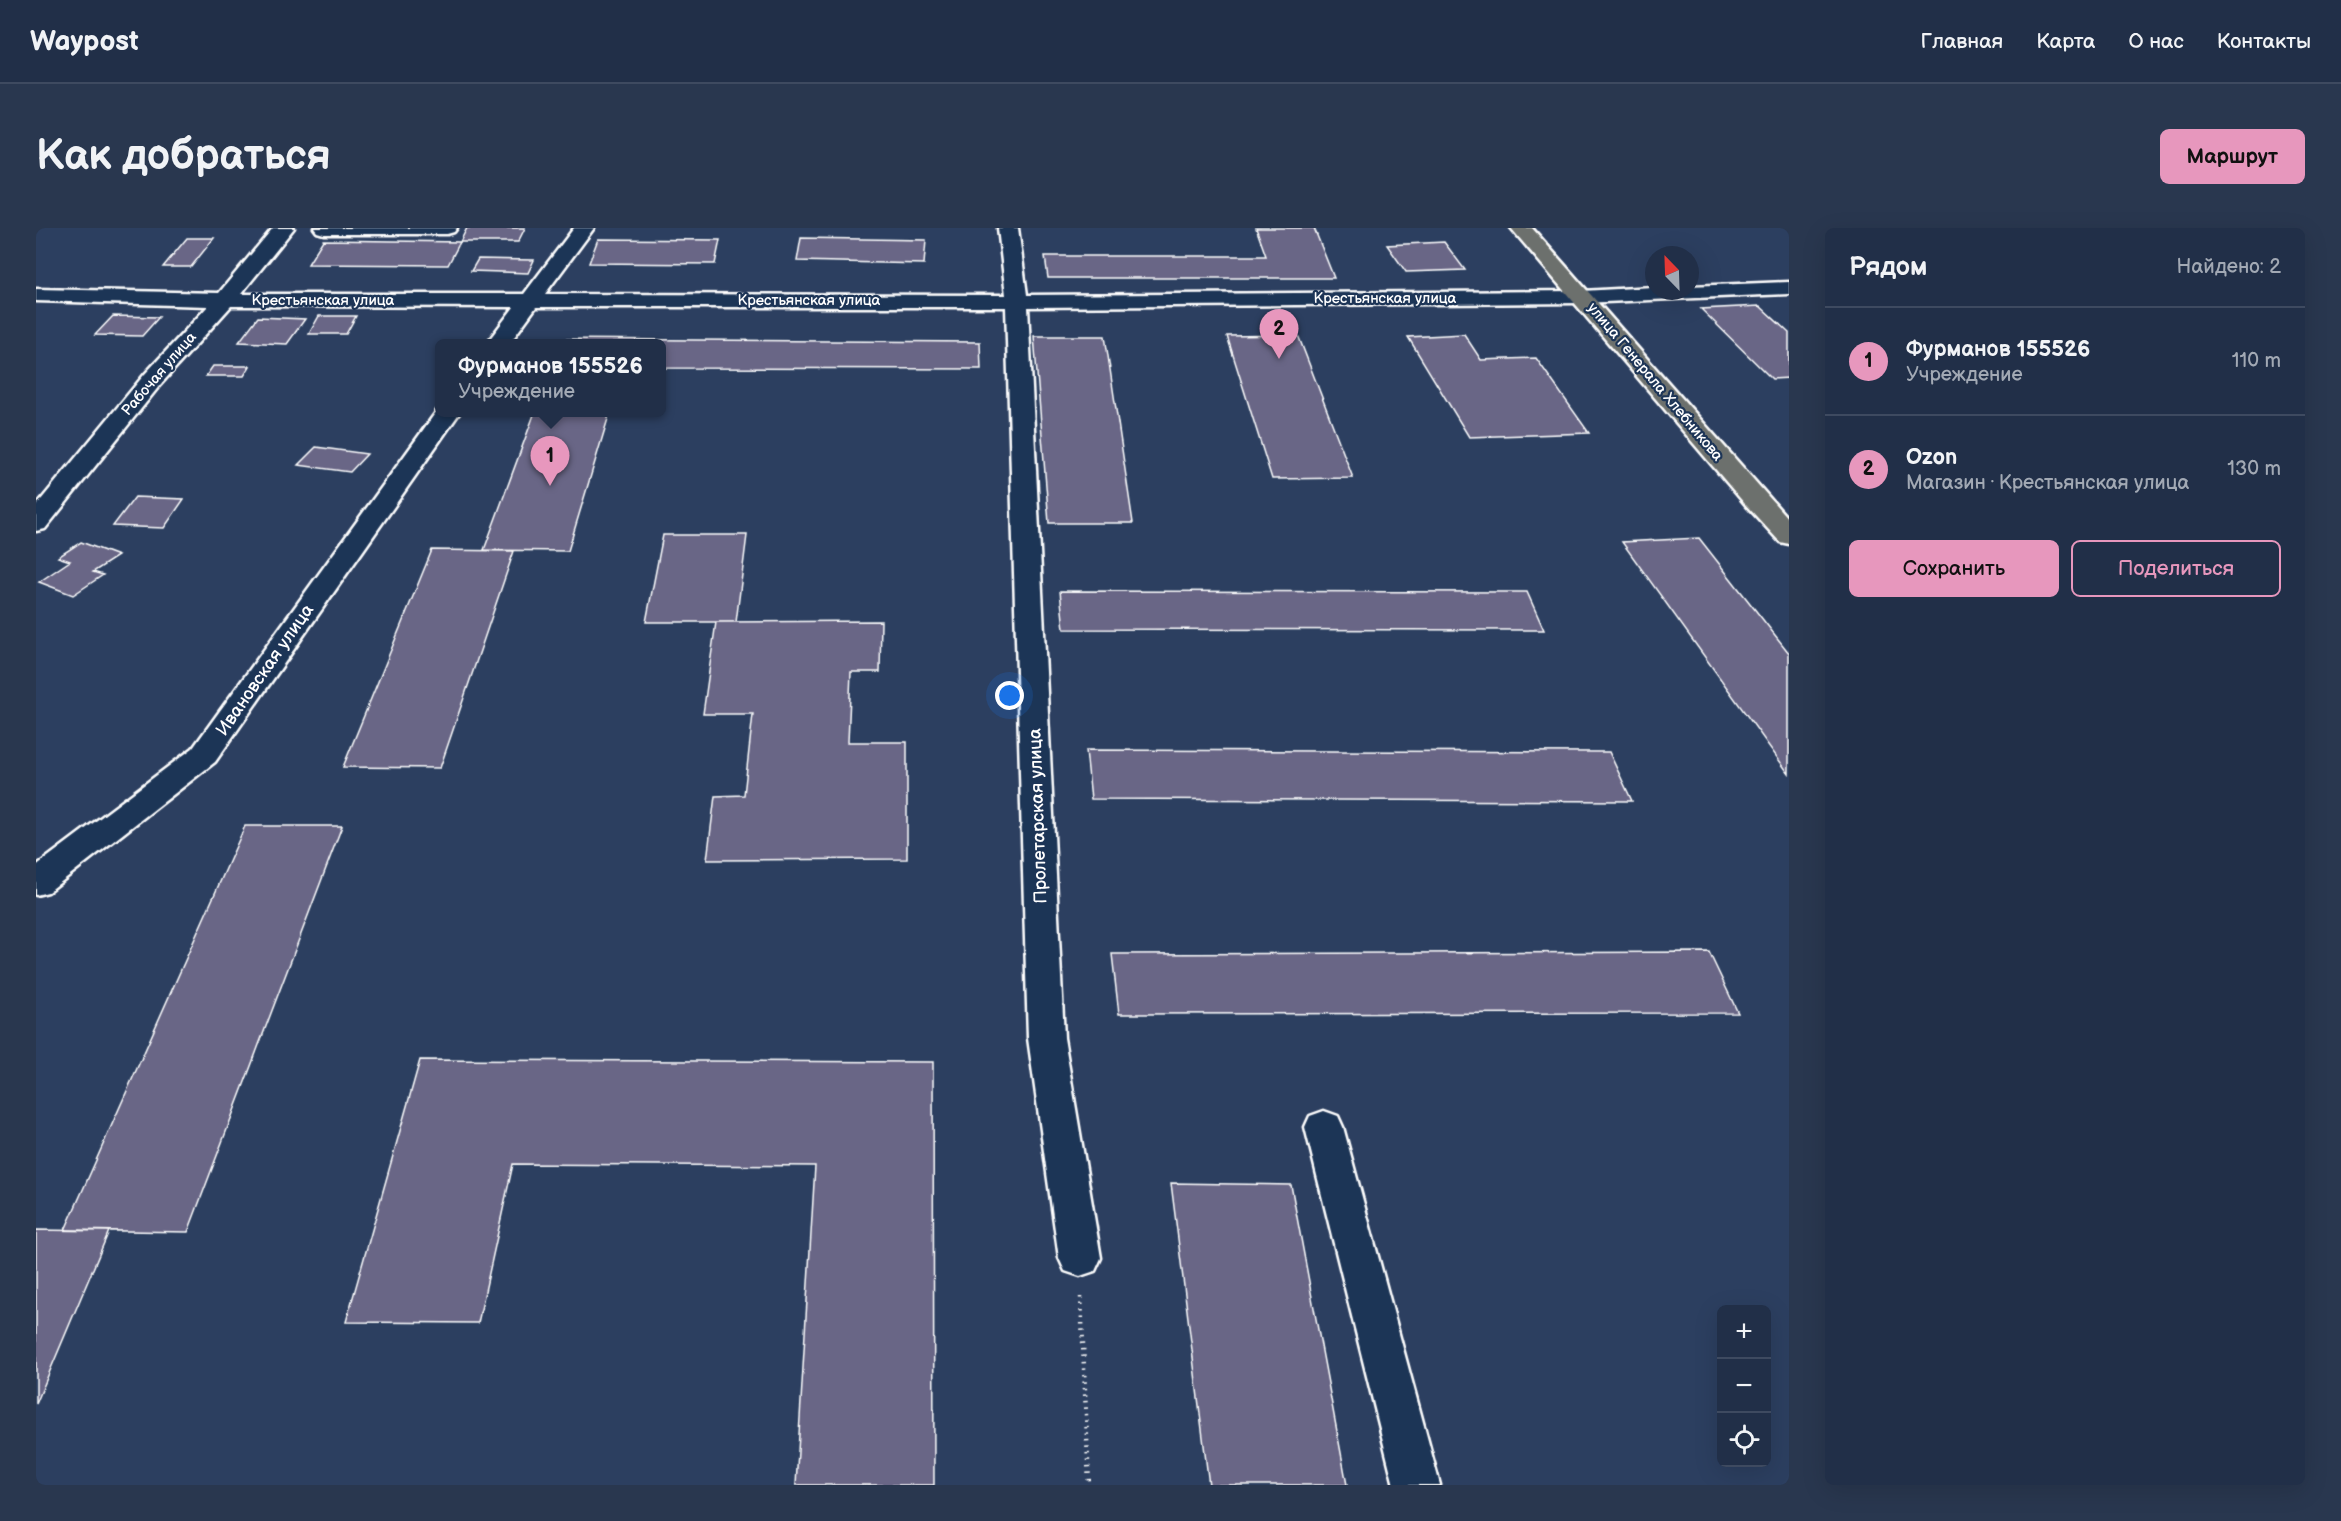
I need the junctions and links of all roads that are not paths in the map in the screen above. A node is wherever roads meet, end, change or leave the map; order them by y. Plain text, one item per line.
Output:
1 (284, 228) edge
2 (324, 228) edge
3 (354, 228) edge
4 (447, 228) edge
5 (584, 228) edge
6 (1008, 228) edge
7 (1521, 228) edge
8 (1789, 288) edge
9 (36, 295) edge
10 (1582, 297) junction
11 (529, 299) junction
12 (225, 300) junction
13 (1017, 301) junction
14 (501, 339) edge
15 (444, 417) edge
16 (36, 523) edge
17 (1789, 536) edge
18 (36, 883) edge
19 (1324, 1127) dead end
20 (1080, 1258) road end
21 (1417, 1485) edge

1 - 12 street, Рабочая улица
2 - 3 street
3 - 4 street
5 - 11 street
6 - 13 street, Пролетарская улица
7 - 10 main road, улица Генерала Хлебникова
8 - 10 street, Крестьянская улица
9 - 12 street, Крестьянская улица
10 - 13 street, Крестьянская улица
10 - 17 main road, улица Генерала Хлебникова
11 - 12 street, Крестьянская улица
11 - 13 street, Крестьянская улица
11 - 14 street
12 - 16 street, Рабочая улица
13 - 20 street, Пролетарская улица
15 - 18 street, Ивановская улица
19 - 21 street

